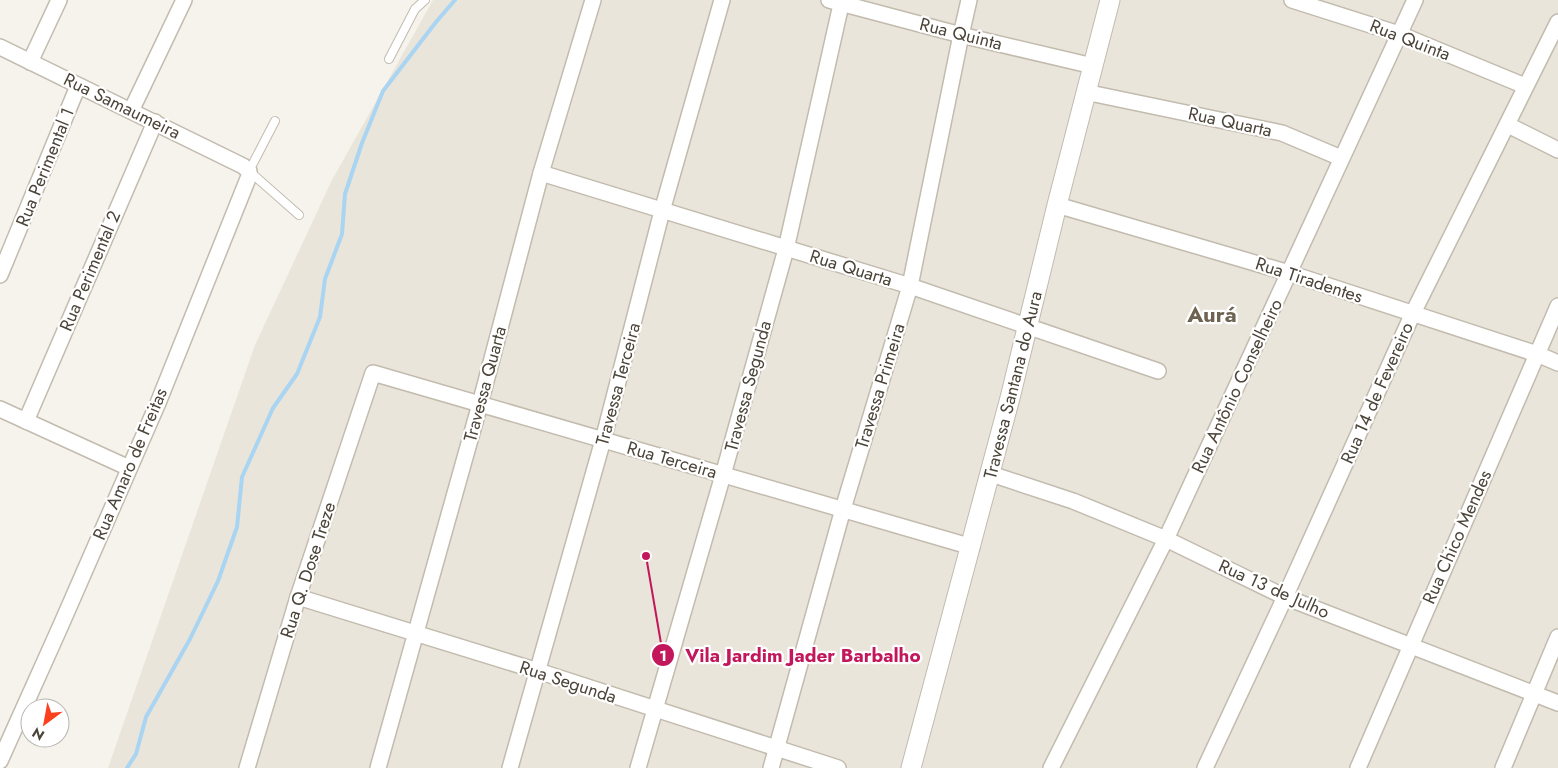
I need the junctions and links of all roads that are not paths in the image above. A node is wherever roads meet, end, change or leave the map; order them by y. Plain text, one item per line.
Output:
1 (59, 0) edge
2 (184, 0) edge
3 (425, 0) edge
4 (593, 0) edge
5 (722, 0) edge
6 (970, 0) edge
7 (1110, 0) edge
8 (1292, 0) edge
9 (1415, 0) edge
10 (838, 1) edge
11 (1558, 22) edge
12 (1399, 34) junction
13 (960, 35) junction
14 (1555, 38) edge
15 (0, 47) edge
16 (389, 59) dead end
17 (30, 62) junction
18 (1093, 66) junction
19 (78, 86) junction
20 (1525, 86) junction
21 (1085, 92) junction
22 (131, 111) junction
23 (275, 121) dead end
24 (155, 122) junction
25 (1508, 125) junction
26 (1558, 150) edge
27 (1341, 158) junction
28 (246, 169) junction
29 (541, 173) junction
30 (1057, 205) junction
31 (662, 212) junction
32 (299, 215) dead end
33 (786, 249) junction
34 (1289, 272) junction
35 (0, 275) edge
36 (910, 286) junction
37 (1558, 306) edge
38 (1413, 314) junction
39 (1028, 328) junction
40 (1537, 354) junction
41 (1558, 363) edge
42 (1158, 372) dead end
43 (373, 373) joint
44 (480, 404) junction
45 (0, 409) edge
46 (26, 421) junction
47 (604, 440) junction
48 (129, 468) junction
49 (991, 474) junction
50 (724, 475) junction
51 (843, 509) junction
52 (1166, 539) junction
53 (972, 547) junction
54 (298, 597) junction
55 (1285, 597) junction
56 (416, 634) junction
57 (1558, 637) edge
58 (1410, 646) junction
59 (538, 672) junction
60 (1534, 694) junction
61 (1558, 703) edge
62 (654, 710) junction
63 (777, 748) junction
64 (0, 761) edge
65 (247, 768) edge
66 (378, 768) edge
67 (510, 768) edge
68 (638, 768) edge
69 (771, 768) edge
70 (838, 768) edge
71 (911, 768) edge
72 (1051, 768) edge
73 (1205, 768) edge
74 (1358, 768) edge
75 (1503, 768) edge

1 - 17 street
2 - 22 street
3 - 16 lane
4 - 29 street, Travessa Quarta
5 - 31 street, Travessa Terceira
6 - 13 street, Travessa Primeira
7 - 18 street, Travessa Santana do Aura
8 - 12 street, Rua Quinta
9 - 12 street, Rua Antônio Conselheiro
10 - 13 street, Rua Quinta
10 - 33 street, Travessa Segunda
11 - 14 street, Rua 14 de Fevereiro
12 - 20 street, Rua Quinta
12 - 27 street, Rua Antônio Conselheiro
13 - 18 street, Rua Quinta
13 - 36 street, Travessa Primeira
14 - 20 street, Rua 14 de Fevereiro
15 - 17 street, Rua Samaumeira
17 - 19 street, Rua Samaumeira
18 - 21 street, Travessa Santana do Aura
19 - 22 street, Rua Samaumeira
19 - 35 street, Rua Perimental 1
20 - 25 street, Rua 14 de Fevereiro
21 - 27 street, Rua Quarta
21 - 30 street, Travessa Santana do Aura
22 - 24 street, Rua Samaumeira
23 - 28 lane
24 - 28 street, Rua Samaumeira
24 - 46 street, Rua Perimental 2
25 - 26 street
25 - 38 street, Rua 14 de Fevereiro
27 - 34 street, Rua Antônio Conselheiro
28 - 32 lane
28 - 48 street, Rua Amaro de Freitas
29 - 31 street, Rua Quarta
29 - 44 street, Travessa Quarta
30 - 34 street, Rua Tiradentes
30 - 39 street, Travessa Santana do Aura
31 - 33 street, Rua Quarta
31 - 47 street, Travessa Terceira
33 - 36 street, Rua Quarta
33 - 50 street, Travessa Segunda
34 - 38 street, Rua Tiradentes
34 - 52 street, Rua Antônio Conselheiro
36 - 39 street, Rua Quarta
36 - 51 street, Travessa Primeira
37 - 40 street, Rua Chico Mendes
38 - 40 street, Rua Tiradentes
38 - 55 street, Rua 14 de Fevereiro
39 - 42 street, Rua Quarta
39 - 49 street, Travessa Santana do Aura
40 - 41 street, Rua Tiradentes
40 - 58 street, Rua Chico Mendes
43 - 44 street, Rua Terceira
43 - 54 street, Rua Q. Dose Treze
44 - 47 street, Rua Terceira
44 - 56 street, Travessa Quarta
45 - 46 street
46 - 48 street
47 - 50 street, Rua Terceira
47 - 59 street, Travessa Terceira
48 - 64 street, Rua Amaro de Freitas
49 - 52 street, Rua 13 de Julho
49 - 53 street, Travessa Santana do Aura
50 - 51 street, Rua Terceira
50 - 62 street, Travessa Segunda
51 - 53 street, Rua Terceira
51 - 63 street, Travessa Primeira
52 - 55 street, Rua 13 de Julho
52 - 72 street, Rua Antônio Conselheiro
53 - 71 street, Travessa Santana do Aura
54 - 56 street, Rua Segunda
54 - 65 street, Rua Q. Dose Treze
55 - 58 street, Rua 13 de Julho
55 - 73 street, Rua 14 de Fevereiro
56 - 59 street, Rua Segunda
56 - 66 street, Travessa Quarta
57 - 60 street
58 - 60 street, Rua 13 de Julho
58 - 74 street, Rua Chico Mendes
59 - 62 street, Rua Segunda
59 - 67 street, Travessa Terceira
60 - 61 street, Rua 13 de Julho
60 - 75 street
62 - 63 street, Rua Segunda
62 - 68 street, Travessa Segunda
63 - 69 street, Travessa Primeira
63 - 70 street, Rua Segunda

